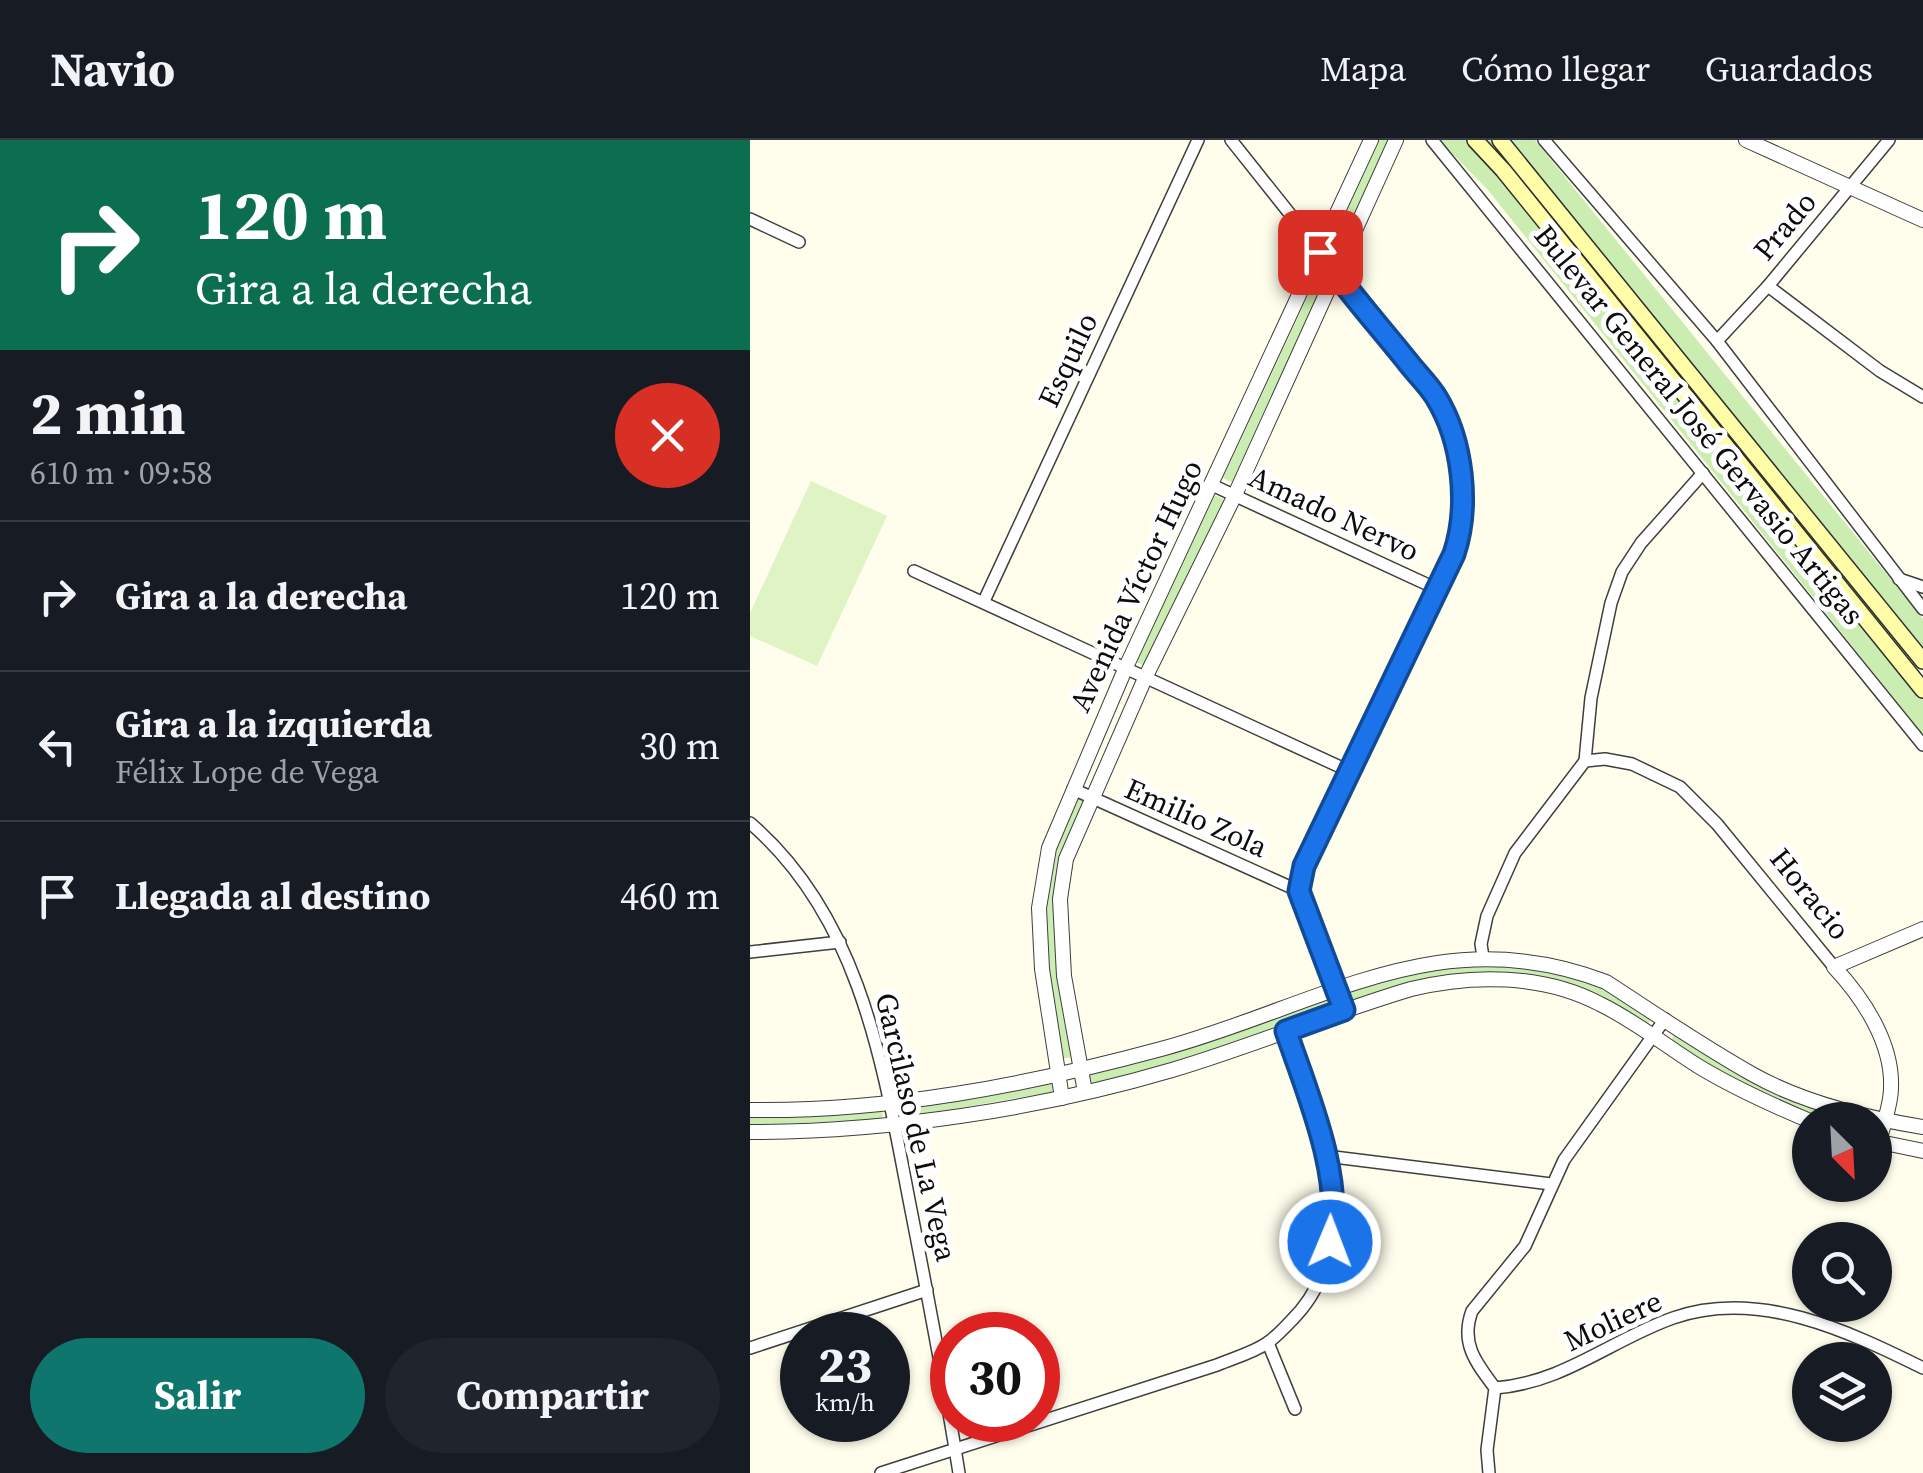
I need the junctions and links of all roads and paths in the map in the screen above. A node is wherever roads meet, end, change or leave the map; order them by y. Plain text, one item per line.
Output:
1 (1198, 140) edge
2 (1231, 140) edge
3 (1370, 140) edge
4 (1396, 140) edge
5 (1432, 140) edge
6 (1475, 140) edge
7 (1500, 140) edge
8 (1544, 140) edge
9 (1746, 140) edge
10 (1890, 140) edge
11 (1850, 187) junction
12 (750, 219) edge
13 (1923, 220) edge
14 (799, 242) dead end
15 (1320, 252) junction
16 (1334, 271) junction
17 (1768, 286) junction
18 (1717, 341) junction
19 (1923, 397) edge
20 (1703, 473) junction
21 (1212, 486) junction
22 (1234, 496) junction
23 (914, 571) dead end
24 (1898, 579) junction
25 (1923, 587) edge
26 (1435, 588) junction
27 (984, 600) junction
28 (1923, 609) edge
29 (1923, 661) edge
30 (1126, 667) junction
31 (1146, 676) junction
32 (1923, 690) edge
33 (1923, 746) edge
34 (1585, 761) junction
35 (1349, 771) junction
36 (1073, 790) junction
37 (1092, 798) junction
38 (750, 823) edge
39 (1299, 891) junction
40 (1923, 928) edge
41 (840, 942) junction
42 (750, 952) edge
43 (1482, 957) junction
44 (1834, 968) junction
45 (1337, 988) junction
46 (1344, 1010) junction
47 (1665, 1019) junction
48 (1286, 1031) junction
49 (1654, 1036) junction
50 (1082, 1070) junction
51 (1059, 1074) junction
52 (1085, 1092) junction
53 (1062, 1098) junction
54 (889, 1101) junction
55 (1820, 1102) edge
56 (1889, 1102) edge
57 (750, 1110) edge
58 (1792, 1112) edge
59 (894, 1122) junction
60 (1892, 1122) edge
61 (1923, 1127) edge
62 (750, 1132) edge
63 (1892, 1145) edge
64 (1923, 1151) edge
65 (1326, 1156) junction
66 (1551, 1184) junction
67 (926, 1290) junction
68 (1268, 1343) junction
69 (750, 1348) edge
70 (1923, 1368) edge
71 (1495, 1388) junction
72 (1295, 1409) dead end
73 (955, 1447) junction
74 (881, 1473) edge
75 (959, 1473) edge
76 (1489, 1473) edge

1 - 27 street, Esquilo
2 - 15 street
3 - 15 street, Avenida Víctor Hugo
4 - 16 street, Avenida Víctor Hugo
5 - 20 street, Bulevar General José Gervasio Artigas
6 - 32 main road, Bulevar General José Gervasio Artigas
7 - 29 main road, Bulevar General José Gervasio Artigas
8 - 18 street, Bulevar General José Gervasio Artigas
9 - 11 street
10 - 11 street, Prado
11 - 13 street
11 - 17 street, Prado
12 - 14 street
15 - 16 street
15 - 21 street, Avenida Víctor Hugo
16 - 22 street, Avenida Víctor Hugo
16 - 26 street
17 - 18 street, Prado
17 - 19 street
18 - 24 street, Bulevar General José Gervasio Artigas
20 - 33 street, Bulevar General José Gervasio Artigas
20 - 34 street
21 - 22 street, Amado Nervo
21 - 30 street, Avenida Víctor Hugo
22 - 26 street, Amado Nervo
22 - 31 street, Avenida Víctor Hugo
23 - 27 street
24 - 25 street
24 - 28 street, Bulevar General José Gervasio Artigas
26 - 35 street
27 - 30 street
30 - 31 street
30 - 36 street, Avenida Víctor Hugo
31 - 35 street
31 - 37 street, Avenida Víctor Hugo
34 - 43 street
34 - 44 street, Horacio
35 - 39 street
36 - 37 street, Emilio Zola
36 - 51 street, Avenida Víctor Hugo
37 - 39 street, Emilio Zola
37 - 50 street, Avenida Víctor Hugo
38 - 41 street, Garcilaso de La Vega
39 - 45 street
40 - 44 street
41 - 42 street
41 - 54 street, Garcilaso de La Vega
43 - 45 street
43 - 47 street
44 - 56 street, Horacio
45 - 46 street
45 - 50 street
46 - 48 street
46 - 49 street
47 - 49 street
47 - 55 street
48 - 52 street
48 - 65 street
49 - 58 street
49 - 66 street
50 - 51 street
50 - 52 street, Avenida Víctor Hugo
51 - 53 street, Avenida Víctor Hugo
51 - 54 street
52 - 53 street
53 - 59 street
54 - 57 street
54 - 59 street, Garcilaso de La Vega
59 - 62 street
59 - 67 street, Garcilaso de La Vega
60 - 61 street
63 - 64 street
65 - 66 street
65 - 68 street
66 - 71 street
67 - 69 street
67 - 73 street, Garcilaso de La Vega
68 - 72 street
68 - 73 street
70 - 71 street, Moliere
71 - 76 street
73 - 74 street
73 - 75 street, Garcilaso de La Vega

